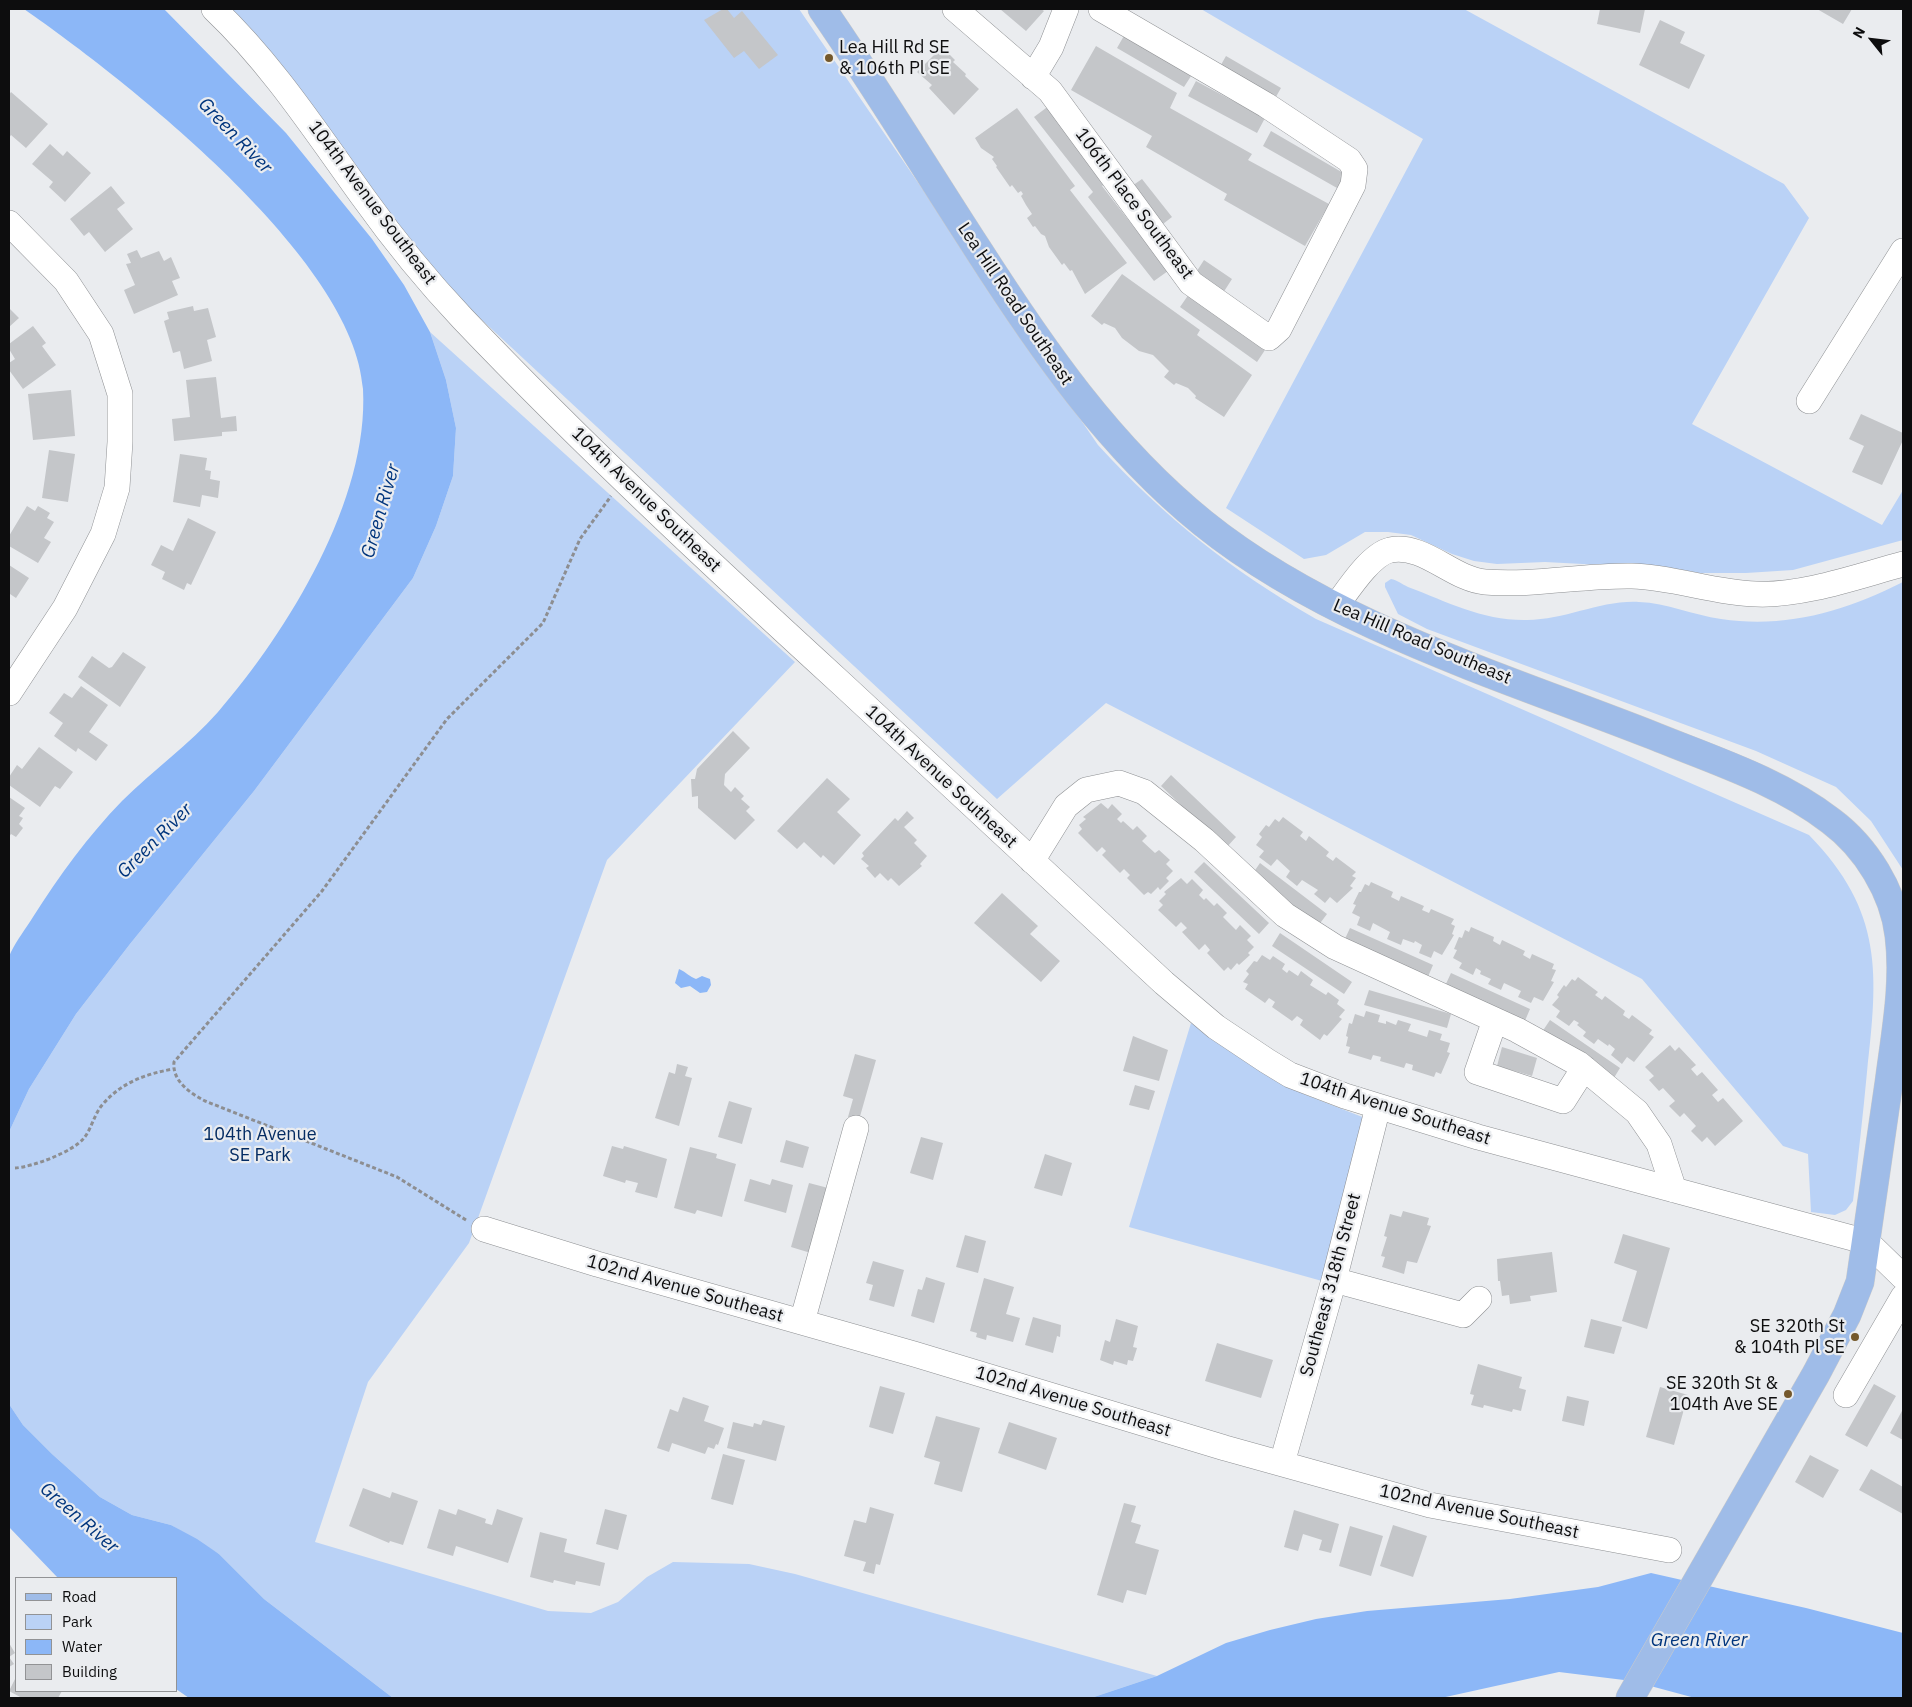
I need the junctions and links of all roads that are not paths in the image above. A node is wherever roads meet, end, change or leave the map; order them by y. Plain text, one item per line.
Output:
1 (214, 9) edge
2 (955, 9) edge
3 (1066, 9) edge
4 (1101, 9) edge
5 (830, 12) edge
6 (1033, 77) junction
7 (9, 223) edge
8 (1903, 251) edge
9 (1809, 401) dead end
10 (1903, 564) edge
11 (1336, 606) junction
12 (9, 693) edge
13 (1032, 861) junction
14 (1495, 1020) junction
15 (1584, 1068) junction
16 (1378, 1107) junction
17 (856, 1128) dead end
18 (1674, 1190) junction
19 (484, 1229) road end
20 (1867, 1242) junction
21 (1903, 1277) edge
22 (1334, 1280) junction
23 (1903, 1296) edge
24 (1479, 1299) dead end
25 (802, 1322) junction
26 (1846, 1395) dead end
27 (1282, 1463) junction
28 (1669, 1550) dead end
29 (1630, 1698) edge

1 - 13 street, 104th Avenue Southeast
2 - 6 street, 106th Place Southeast
3 - 6 street
4 - 6 street, 106th Place Southeast
5 - 11 main road, Lea Hill Road Southeast
7 - 12 street
8 - 9 street
10 - 11 street
11 - 20 main road, Lea Hill Road Southeast
13 - 14 street
13 - 16 street, 104th Avenue Southeast
14 - 15 street
14 - 15 street
15 - 18 street
16 - 18 street, 104th Avenue Southeast
16 - 22 street, Southeast 318th Street
17 - 25 street
18 - 20 street, 104th Avenue Southeast
19 - 25 street, 102nd Avenue Southeast
20 - 21 street
20 - 29 main road, Lea Hill Road Southeast
22 - 24 street
22 - 27 street, Southeast 318th Street
23 - 26 street
25 - 27 street, 102nd Avenue Southeast
27 - 28 street, 102nd Avenue Southeast

